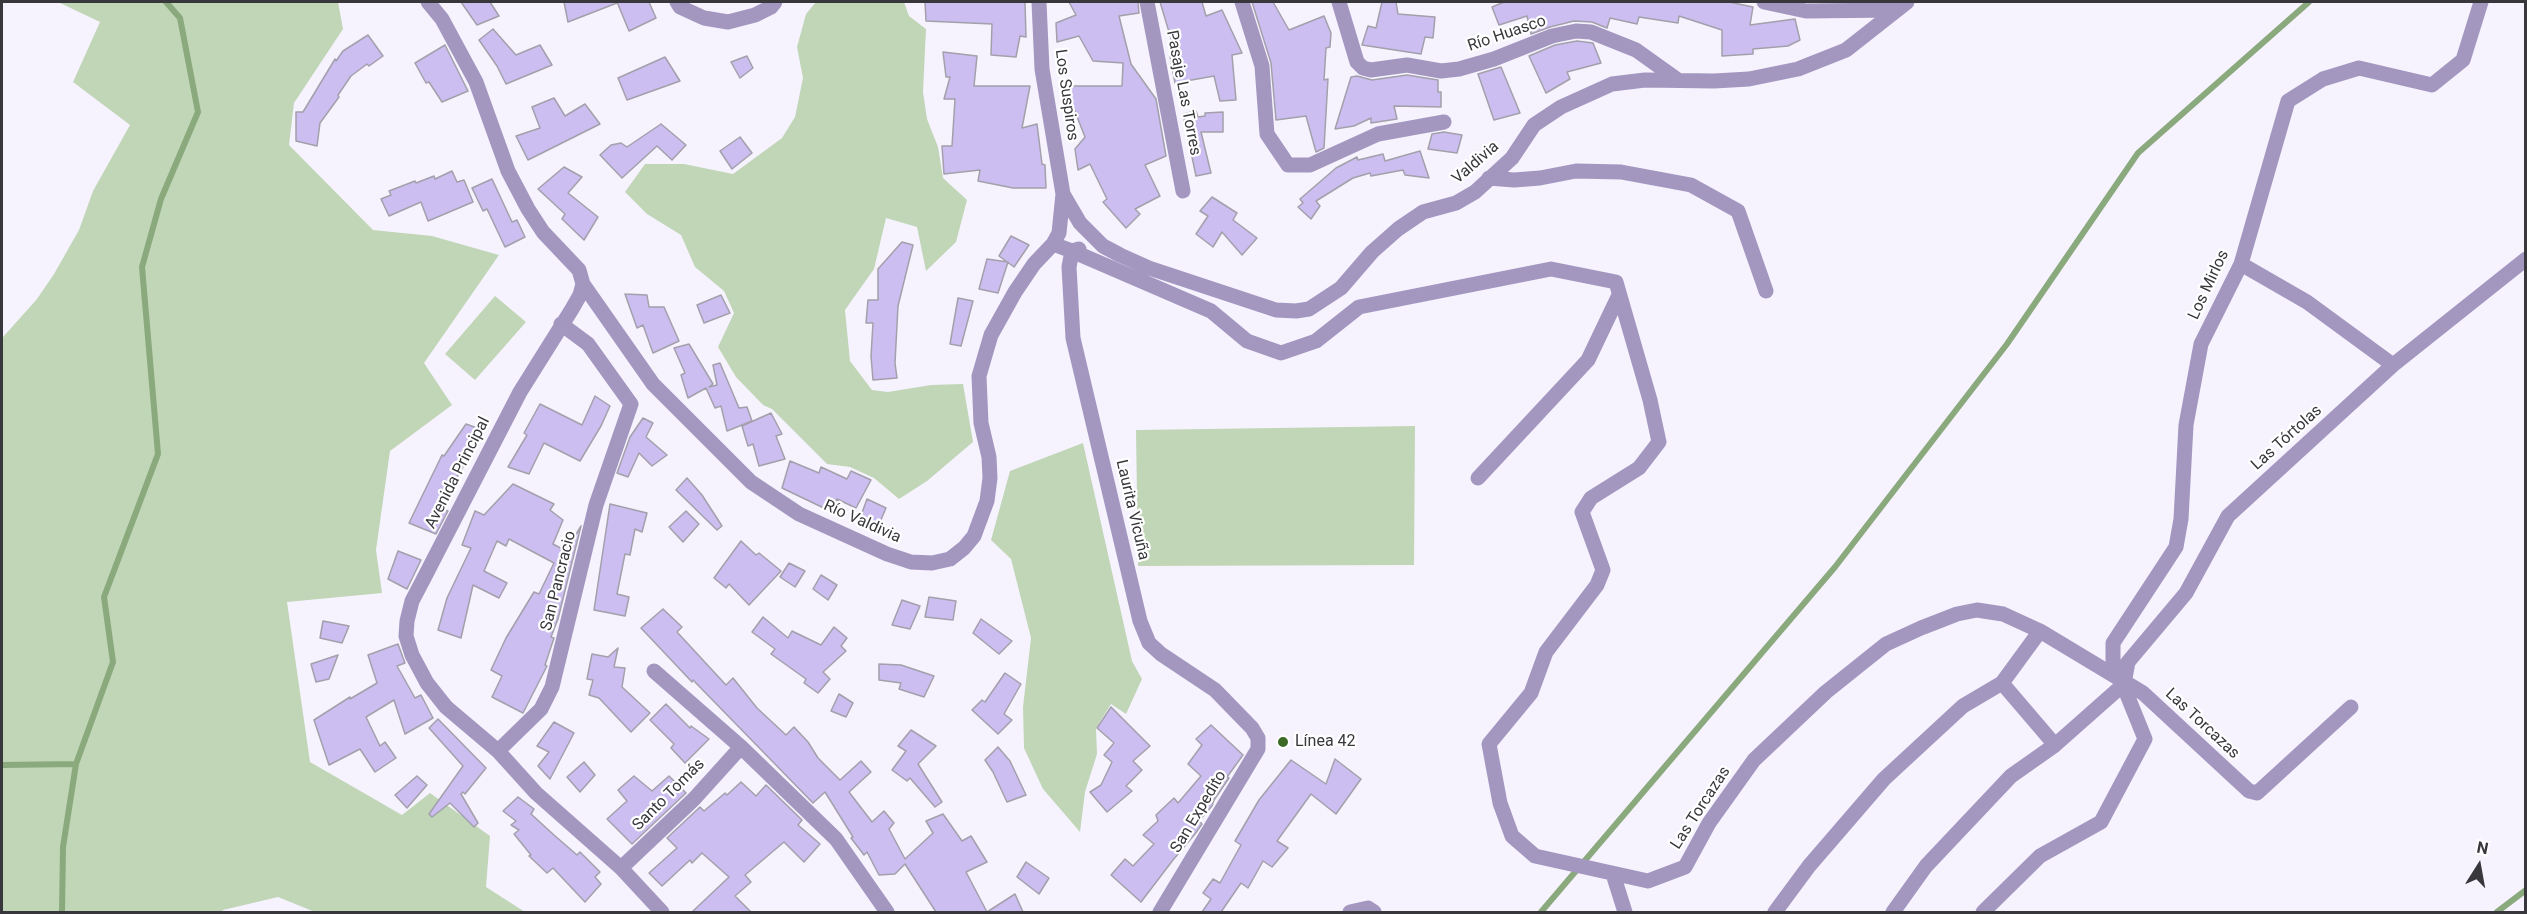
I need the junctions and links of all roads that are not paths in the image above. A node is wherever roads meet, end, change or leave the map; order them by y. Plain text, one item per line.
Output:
1 (428, 2) edge
2 (677, 2) edge
3 (775, 2) edge
4 (1039, 2) edge
5 (1147, 2) edge
6 (1242, 2) edge
7 (1339, 2) edge
8 (1764, 2) edge
9 (2481, 2) edge
10 (1901, 6) edge
11 (1678, 80) junction
12 (1444, 122) dead end
13 (1489, 178) junction
14 (1183, 191) dead end
15 (1063, 194) junction
16 (1053, 244) junction
17 (1102, 246) junction
18 (1072, 250) junction
19 (2526, 259) edge
20 (2241, 264) junction
21 (583, 284) junction
22 (1617, 289) junction
23 (1766, 291) dead end
24 (561, 324) junction
25 (2393, 365) junction
26 (1478, 478) dead end
27 (2040, 632) junction
28 (654, 670) dead end
29 (2002, 683) junction
30 (2124, 684) junction
31 (2351, 707) dead end
32 (1252, 728) joint
33 (2055, 745) junction
34 (741, 747) junction
35 (498, 750) junction
36 (621, 868) junction
37 (1613, 874) junction
38 (662, 912) edge
39 (887, 912) edge
40 (1160, 912) edge
41 (1350, 912) edge
42 (1374, 912) edge
43 (1625, 912) edge
44 (1775, 912) edge
45 (1893, 912) edge
46 (1983, 912) edge

1 - 21 street
2 - 3 street
4 - 15 street, Los Suspiros
5 - 14 street, Pasaje Las Torres
6 - 12 street
7 - 11 street, Río Huasco
8 - 10 street
9 - 20 street, Los Mirlos
10 - 11 street, Valdivia
11 - 13 street, Valdivia
13 - 17 street, Valdivia
13 - 23 street
15 - 16 street, Río Valdivia
15 - 17 street, Valdivia
16 - 18 street
16 - 21 street, Río Valdivia
17 - 18 street
18 - 22 street
18 - 32 street, Laurita Vicuña
19 - 25 street, Las Tórtolas
20 - 25 street
20 - 30 street, Los Mirlos
21 - 24 street, Avenida Principal
22 - 26 street
22 - 37 street, Las Torcazas
24 - 35 street, San Pancracio
24 - 35 street, Avenida Principal
25 - 30 street, Las Tórtolas
27 - 29 street
27 - 30 street, Las Torcazas
27 - 37 street, Las Torcazas
28 - 34 street
29 - 33 street
29 - 44 street
30 - 31 street, Las Torcazas
30 - 33 street
30 - 46 street, Los Mirlos
32 - 40 street, San Expedito
33 - 45 street
34 - 36 street, Santo Tomás
34 - 39 street
35 - 36 street, Avenida Principal
36 - 38 street, Avenida Principal
37 - 43 street
41 - 42 street

